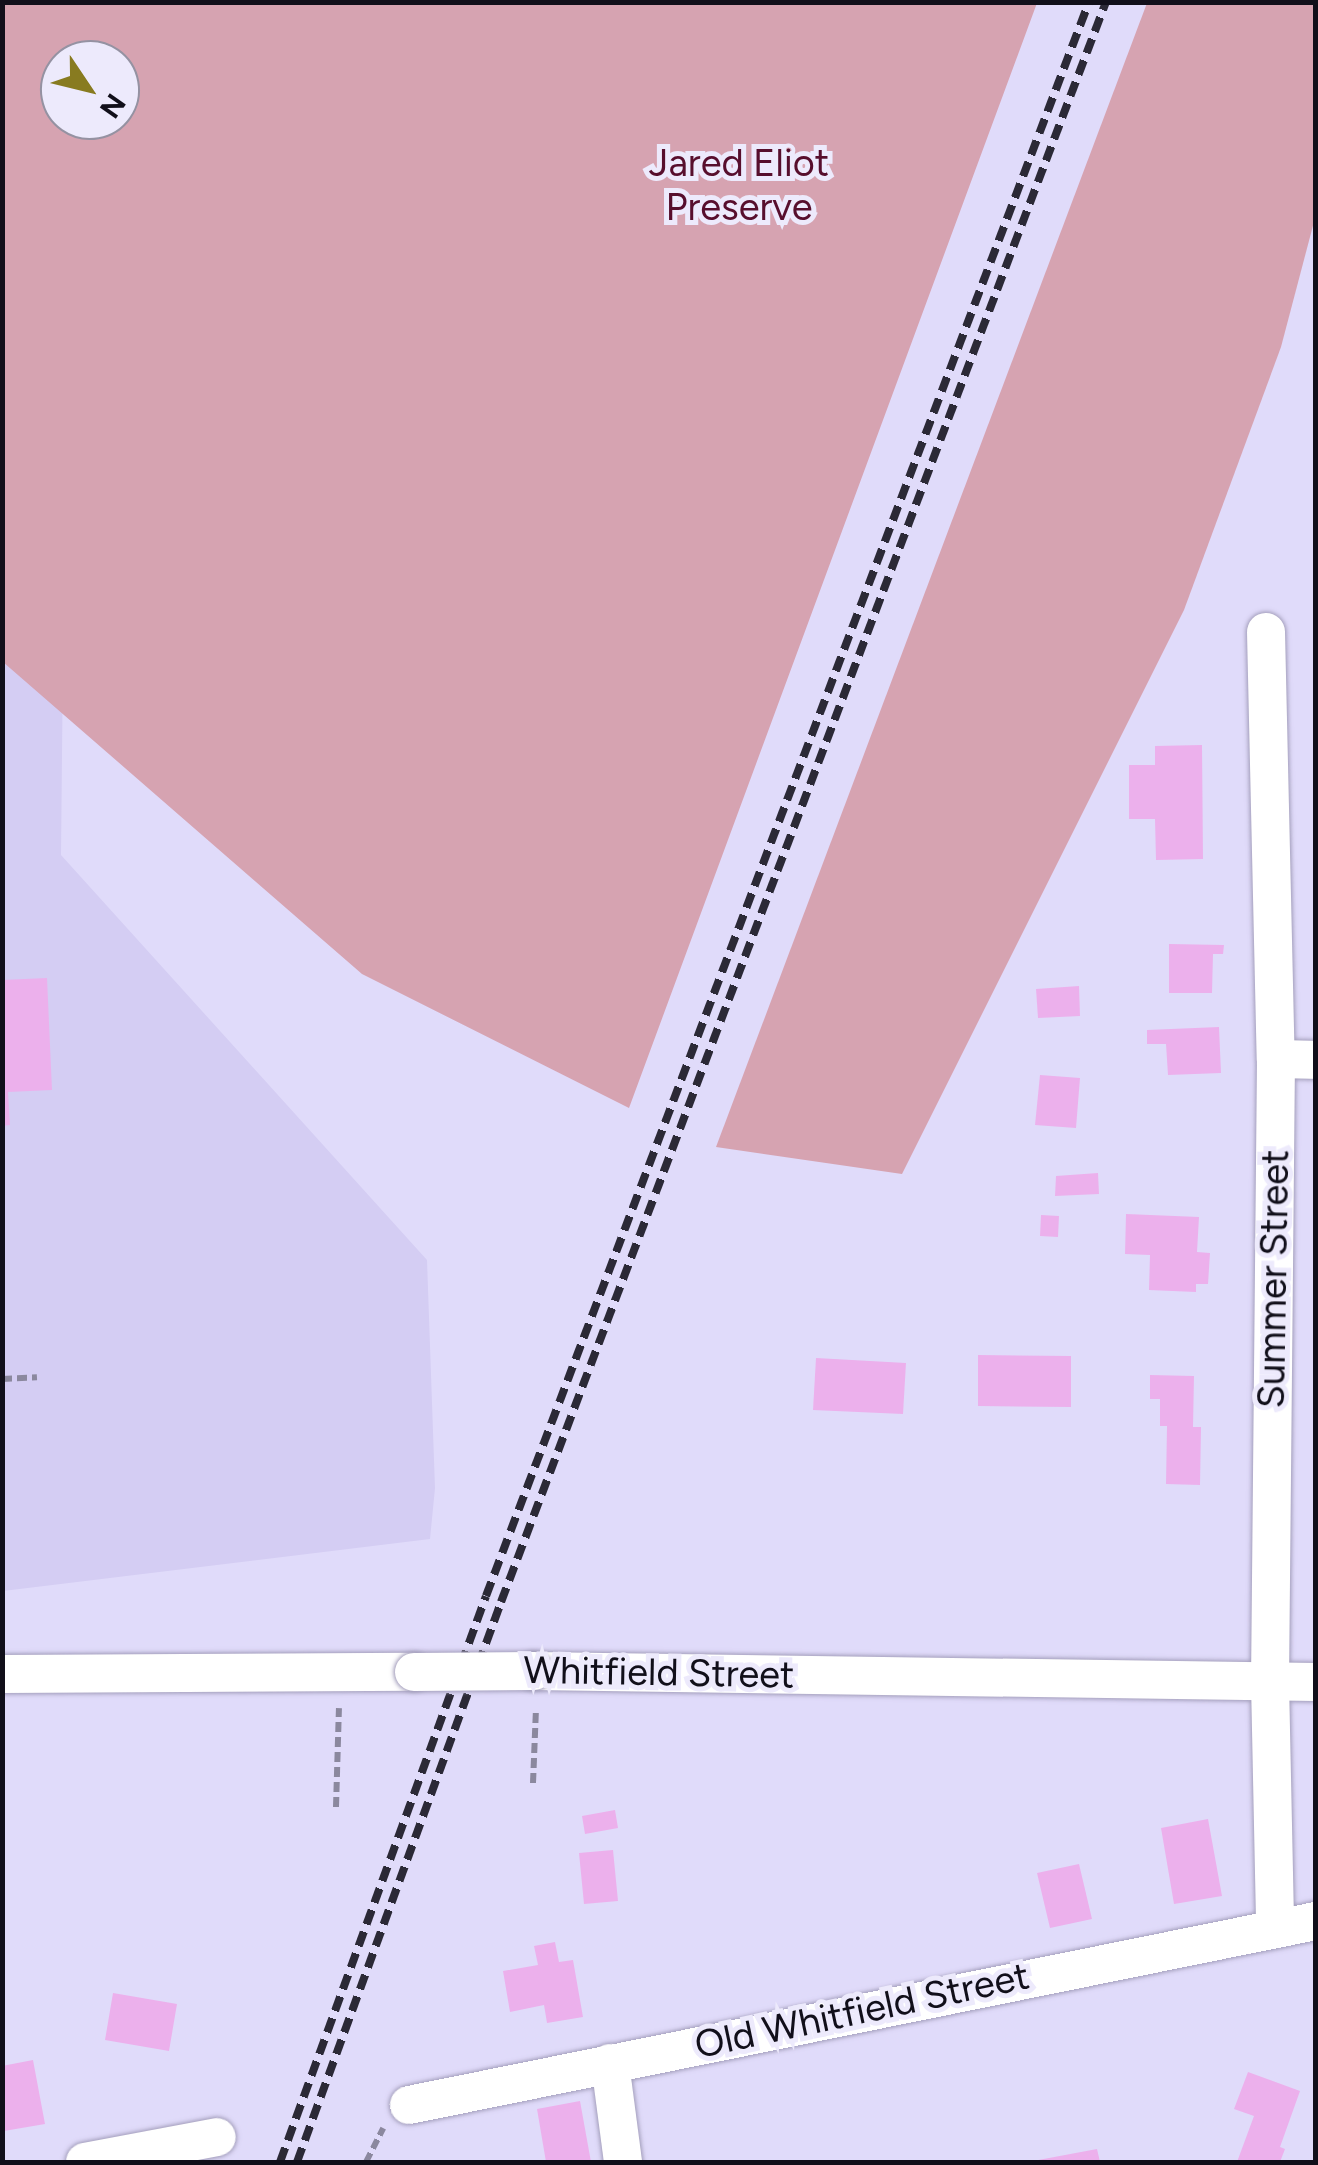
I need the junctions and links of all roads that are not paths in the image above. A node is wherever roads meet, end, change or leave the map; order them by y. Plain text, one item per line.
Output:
1 (1266, 632) dead end
2 (1276, 1059) junction
3 (1316, 1060) edge
4 (2, 1674) edge
5 (1270, 1682) junction
6 (1316, 1682) edge
7 (1316, 1920) edge
8 (1275, 1926) junction
9 (610, 2063) junction
10 (409, 2105) dead end
11 (217, 2137) dead end
12 (85, 2162) edge
13 (624, 2162) edge

1 - 2 street, Summer Street
2 - 3 street
2 - 5 street, Summer Street
4 - 5 street, Whitfield Street, bridge
5 - 6 street, Whitfield Street
5 - 8 street, Summer Street
7 - 8 street, Old Whitfield Street
8 - 9 street, Old Whitfield Street
9 - 10 street, Old Whitfield Street
9 - 13 street
11 - 12 street

